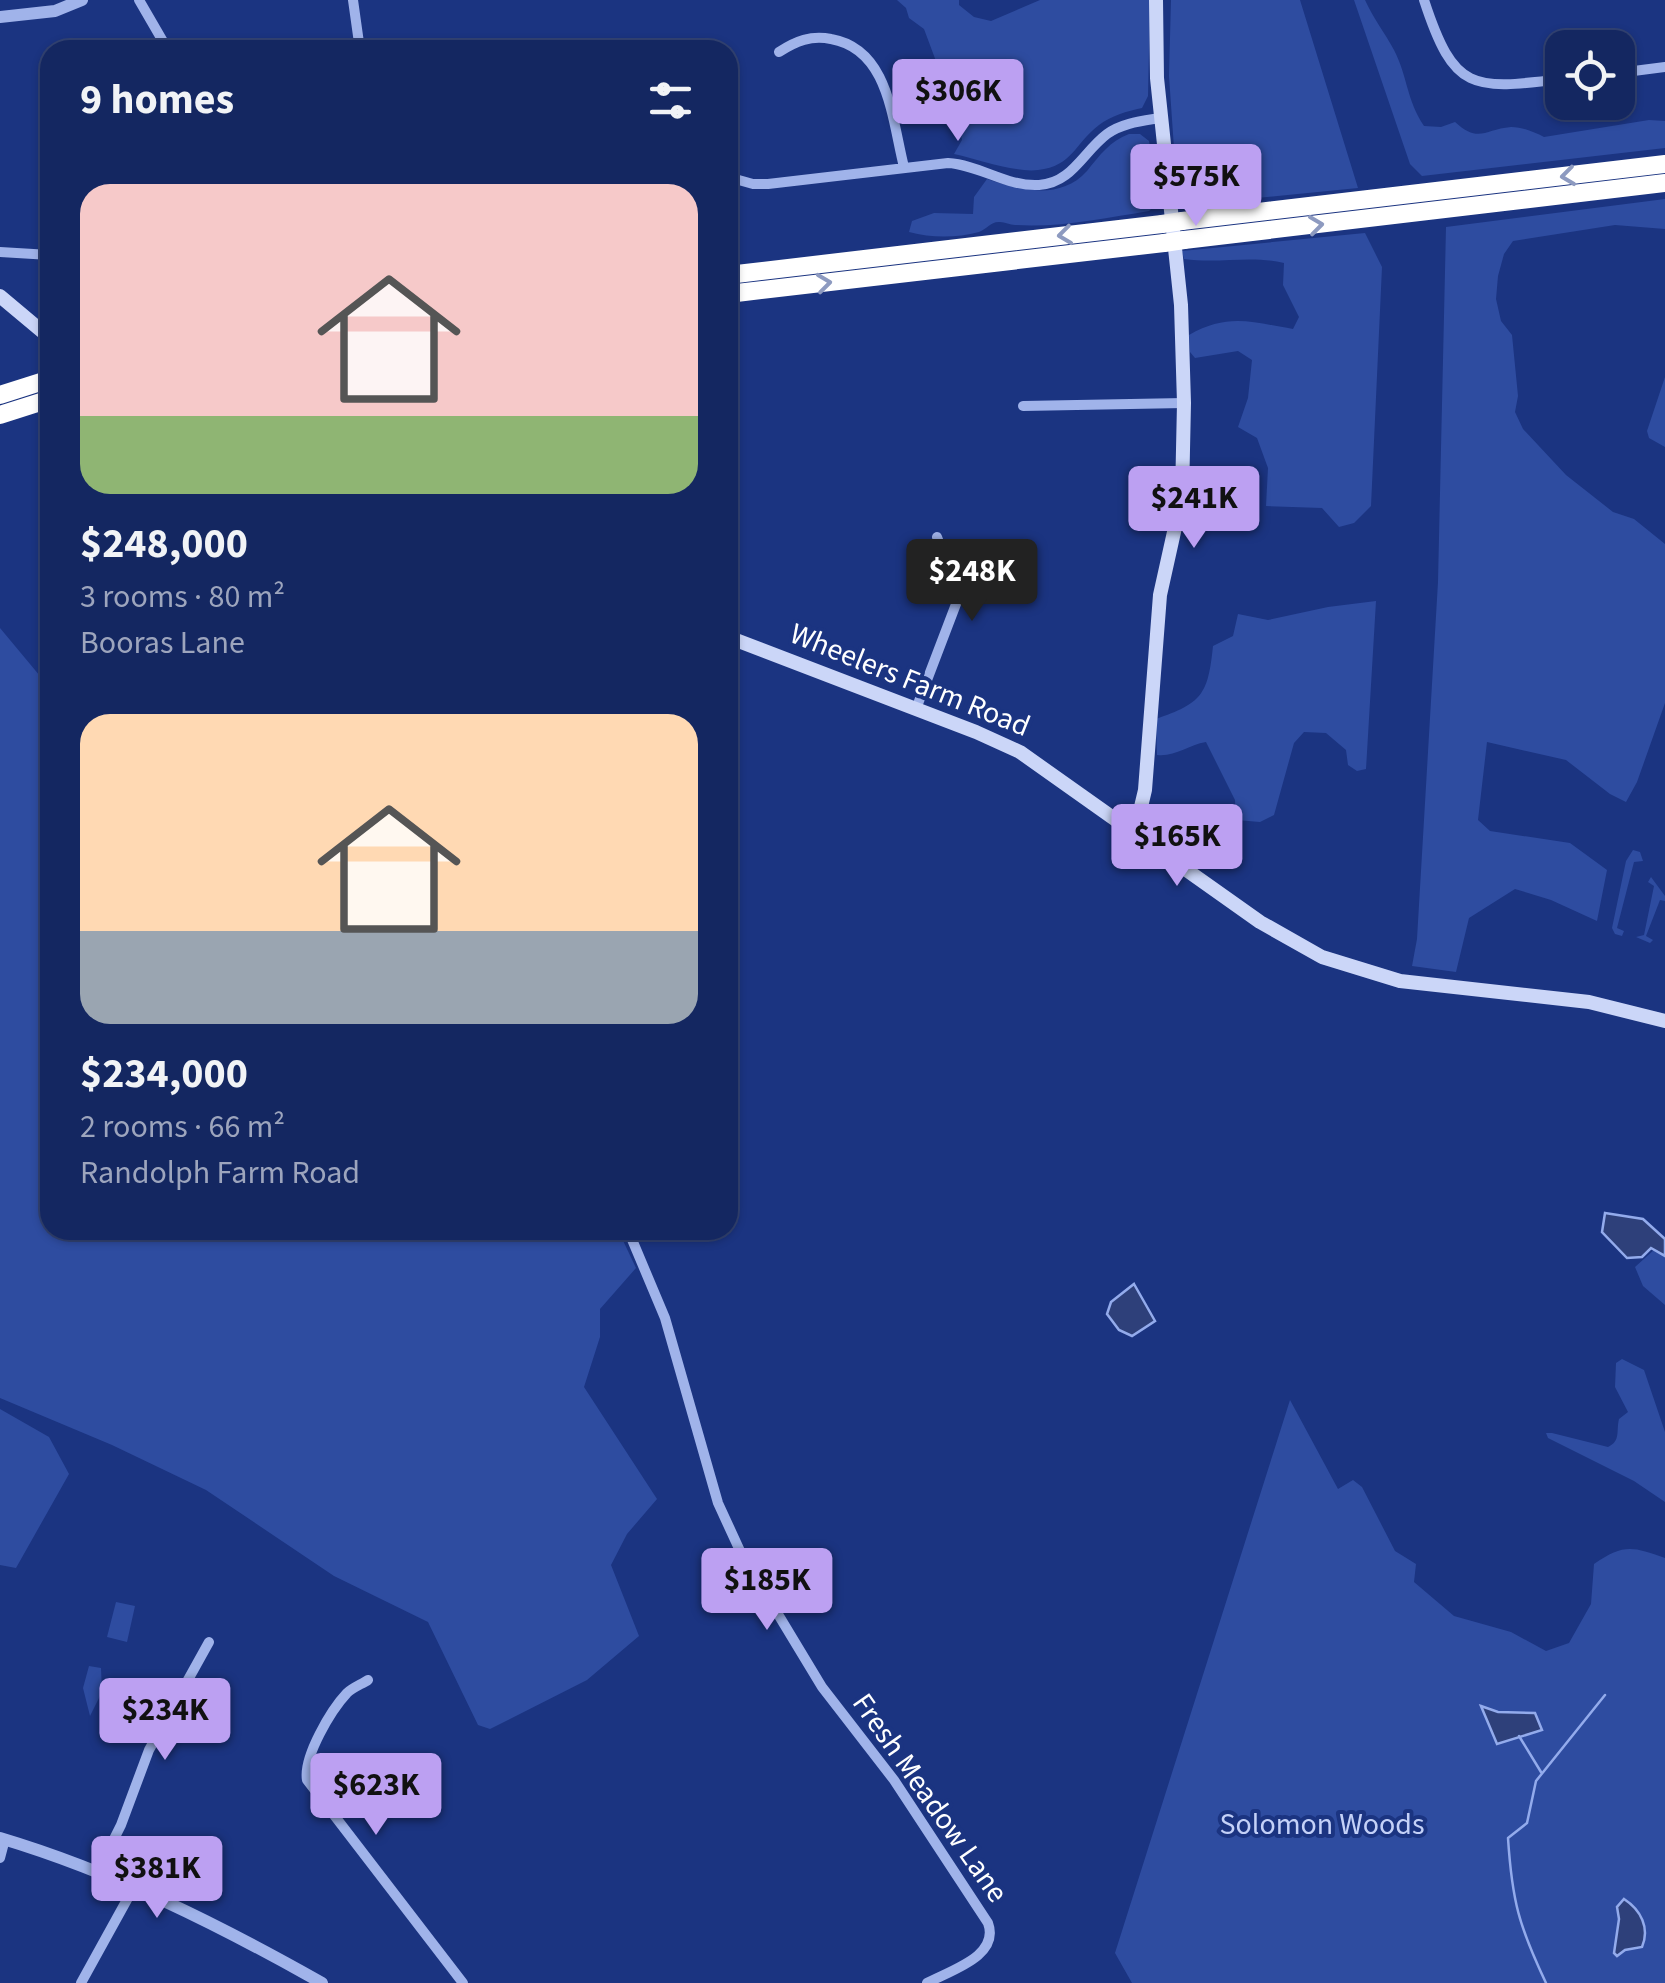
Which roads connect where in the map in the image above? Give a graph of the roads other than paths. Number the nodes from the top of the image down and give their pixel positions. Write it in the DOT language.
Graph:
graph roads {
  1 [pos="82,0"];
  2 [pos="139,0"];
  3 [pos="353,0"];
  4 [pos="1156,0"];
  5 [pos="1424,0"];
  6 [pos="0,17"];
  7 [pos="162,40"];
  8 [pos="359,40"];
  9 [pos="780,52"];
  10 [pos="1665,67"];
  11 [pos="1635,70"];
  12 [pos="1545,81"];
  13 [pos="1160,118"];
  14 [pos="1665,164"];
  15 [pos="904,167"];
  16 [pos="738,180"];
  17 [pos="1665,183"];
  18 [pos="1183,231"];
  19 [pos="1162,233"];
  20 [pos="0,252"];
  21 [pos="40,254"];
  22 [pos="738,274"];
  23 [pos="738,293"];
  24 [pos="0,296"];
  25 [pos="40,330"];
  26 [pos="40,382"];
  27 [pos="0,395"];
  28 [pos="40,402"];
  29 [pos="1184,403"];
  30 [pos="1023,406"];
  31 [pos="5,414"];
  32 [pos="937,537"];
  33 [pos="738,641"];
  34 [pos="916,709"];
  35 [pos="1130,828"];
  36 [pos="1665,1022"];
  37 [pos="632,1240"];
  38 [pos="209,1642"];
  39 [pos="368,1680"];
  40 [pos="3,1839"];
  41 [pos="0,1858"];
  42 [pos="98,1871"];
  43 [pos="134,1887"];
  44 [pos="81,1983"];
  45 [pos="322,1983"];
  46 [pos="462,1983"];
  47 [pos="926,1983"];
  1 -- 6 [label="street"];
  2 -- 7 [label="street"];
  3 -- 8 [label="street"];
  4 -- 13 [label="main road"];
  5 -- 12 [label="street"];
  9 -- 15 [label="street"];
  10 -- 11 [label="street"];
  13 -- 15 [label="street"];
  13 -- 29 [label="main road"];
  14 -- 18 [label="highway, one-way"];
  15 -- 16 [label="street"];
  18 -- 17 [label="highway, one-way"];
  18 -- 19 [label="highway, bridge"];
  19 -- 22 [label="highway, one-way"];
  23 -- 19 [label="highway, one-way"];
  20 -- 21 [label="street"];
  24 -- 25 [label="main road"];
  26 -- 27 [label="highway"];
  28 -- 31 [label="highway"];
  29 -- 30 [label="street"];
  29 -- 35 [label="main road"];
  32 -- 34 [label="street"];
  33 -- 34 [label="main road, Wheelers Farm Road"];
  34 -- 35 [label="main road, Wheelers Farm Road"];
  35 -- 36 [label="main road, Wheelers Farm Road"];
  37 -- 47 [label="street, Fresh Meadow Lane"];
  38 -- 42 [label="street"];
  39 -- 46 [label="street"];
  40 -- 41 [label="street"];
  40 -- 42 [label="street"];
  42 -- 43 [label="street"];
  43 -- 44 [label="street"];
  43 -- 45 [label="street"];
}
